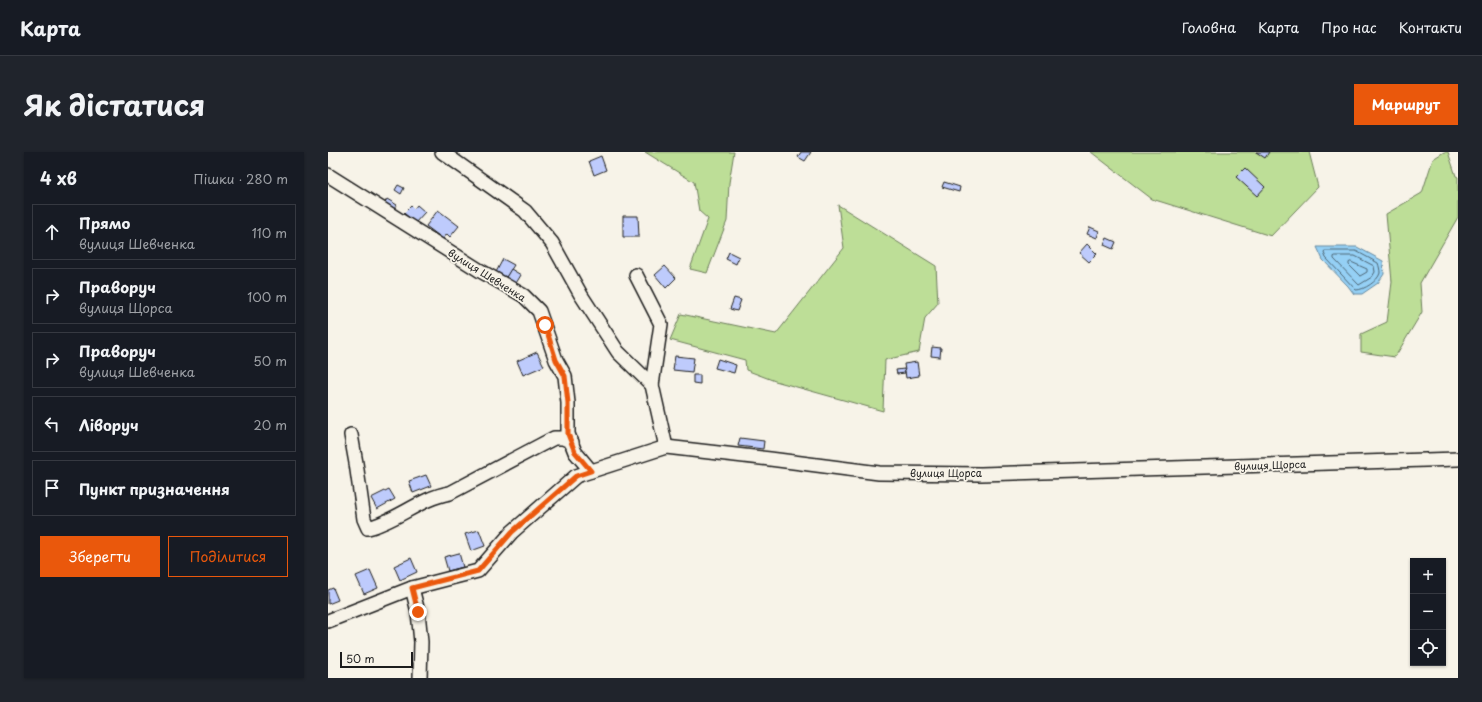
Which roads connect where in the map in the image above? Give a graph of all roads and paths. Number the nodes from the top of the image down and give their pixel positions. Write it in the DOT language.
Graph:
graph roads {
  1 [pos="442,152"];
  2 [pos="328,175"];
  3 [pos="636,275"];
  4 [pos="652,385"];
  5 [pos="350,435"];
  6 [pos="572,442"];
  7 [pos="666,447"];
  8 [pos="1458,459"];
  9 [pos="591,471"];
  10 [pos="412,588"];
  11 [pos="328,622"];
  12 [pos="420,678"];
  1 -- 4 [label="street"];
  2 -- 6 [label="street, вулиця Шевченка"];
  3 -- 4 [label="street"];
  4 -- 7 [label="street"];
  5 -- 6 [label="street"];
  6 -- 9 [label="street, вулиця Шевченка"];
  7 -- 8 [label="street, вулиця Щорса"];
  7 -- 9 [label="street, вулиця Щорса"];
  9 -- 10 [label="street, вулиця Щорса"];
  10 -- 11 [label="street"];
  10 -- 12 [label="street"];
}
